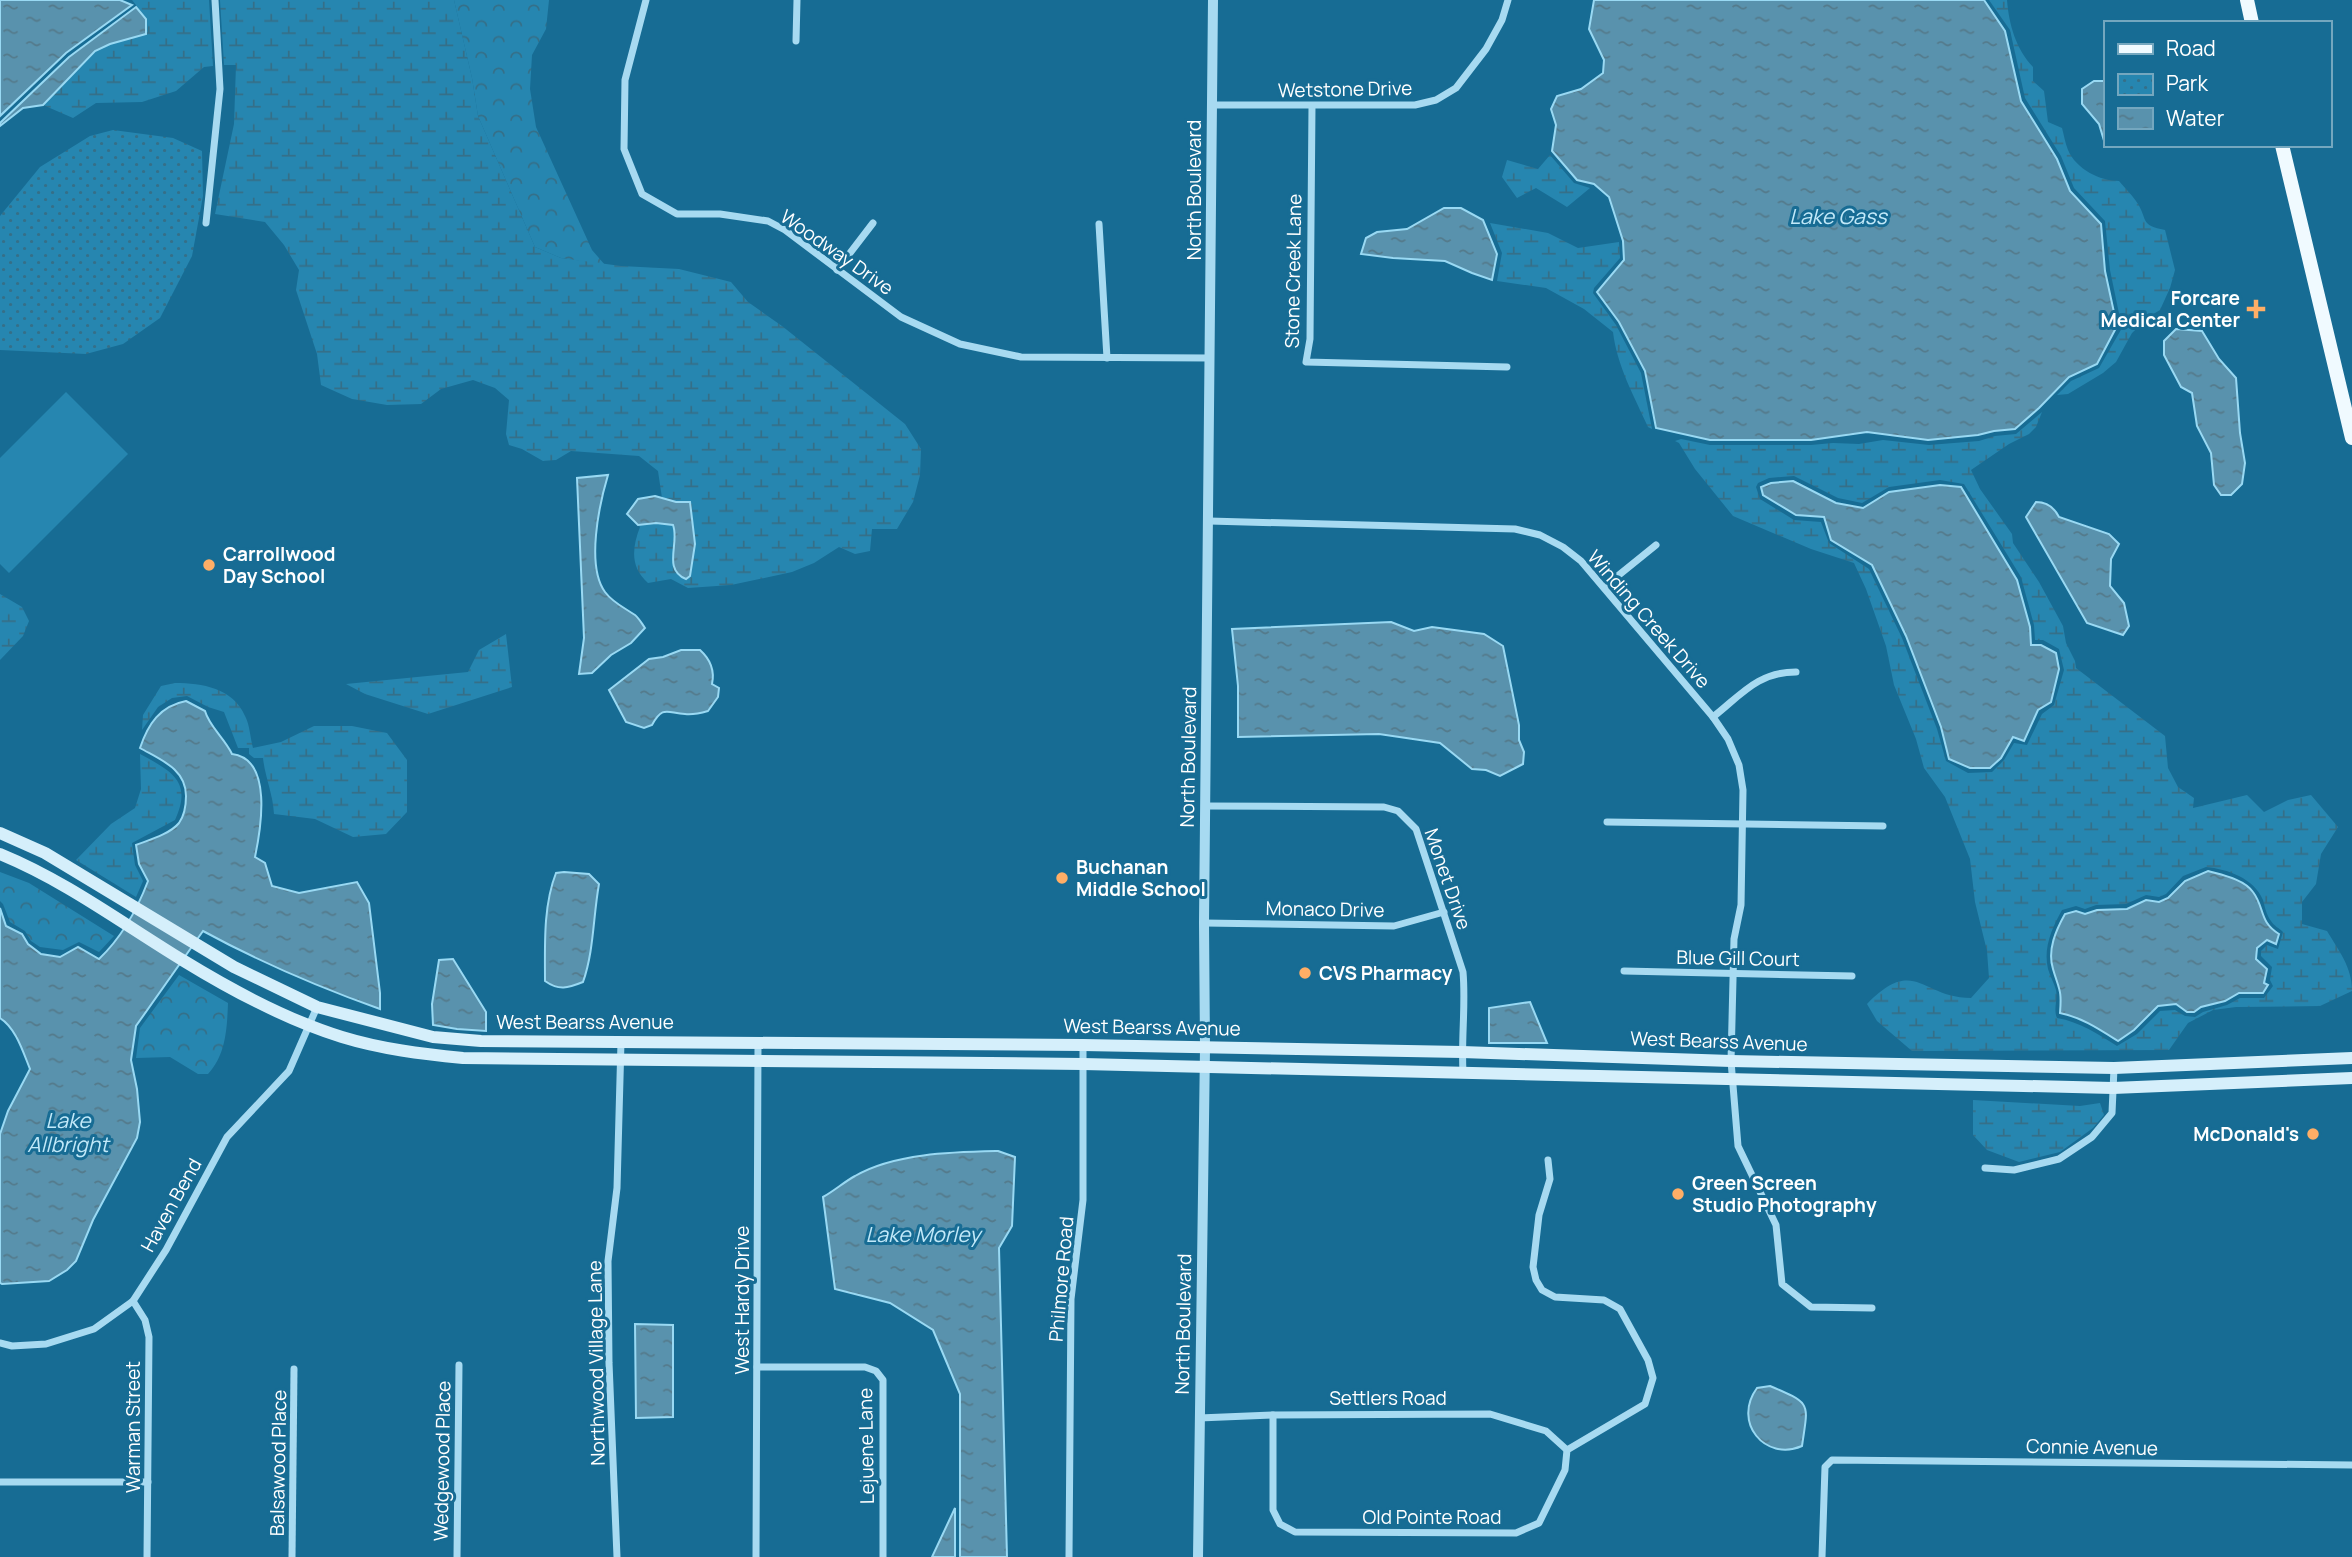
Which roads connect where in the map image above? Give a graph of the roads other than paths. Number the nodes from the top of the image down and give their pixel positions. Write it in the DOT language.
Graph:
graph roads {
  1 [pos="215,0"];
  2 [pos="646,0"];
  3 [pos="797,0"];
  4 [pos="1213,0"];
  5 [pos="1508,0"];
  6 [pos="2247,0"];
  7 [pos="2252,21"];
  8 [pos="796,41"];
  9 [pos="1212,105"];
  10 [pos="1312,106"];
  11 [pos="2282,147"];
  12 [pos="206,223"];
  13 [pos="873,223"];
  14 [pos="1099,225"];
  15 [pos="837,270"];
  16 [pos="1107,358"];
  17 [pos="1210,358"];
  18 [pos="1507,367"];
  19 [pos="2352,438"];
  20 [pos="1209,521"];
  21 [pos="1656,545"];
  22 [pos="1604,587"];
  23 [pos="1797,672"];
  24 [pos="1713,717"];
  25 [pos="1205,806"];
  26 [pos="1607,822"];
  27 [pos="1742,825"];
  28 [pos="1883,826"];
  29 [pos="0,833"];
  30 [pos="19,840"];
  31 [pos="5,856"];
  32 [pos="1444,912"];
  33 [pos="1204,923"];
  34 [pos="1624,971"];
  35 [pos="1733,975"];
  36 [pos="1852,976"];
  37 [pos="317,1007"];
  38 [pos="309,1025"];
  39 [pos="513,1041"];
  40 [pos="621,1042"];
  41 [pos="758,1043"];
  42 [pos="903,1044"];
  43 [pos="1083,1045"];
  44 [pos="1205,1048"];
  45 [pos="1462,1052"];
  46 [pos="2352,1058"];
  47 [pos="513,1060"];
  48 [pos="621,1060"];
  49 [pos="1731,1061"];
  50 [pos="760,1062"];
  51 [pos="903,1063"];
  52 [pos="1083,1064"];
  53 [pos="1205,1067"];
  54 [pos="2114,1068"];
  55 [pos="1463,1072"];
  56 [pos="2352,1078"];
  57 [pos="1733,1081"];
  58 [pos="2113,1088"];
  59 [pos="1548,1160"];
  60 [pos="1985,1168"];
  61 [pos="132,1301"];
  62 [pos="1872,1308"];
  63 [pos="0,1343"];
  64 [pos="459,1365"];
  65 [pos="757,1367"];
  66 [pos="294,1368"];
  67 [pos="1273,1415"];
  68 [pos="1199,1418"];
  69 [pos="1567,1450"];
  70 [pos="2352,1465"];
  71 [pos="0,1482"];
  72 [pos="148,1482"];
  73 [pos="147,1557"];
  74 [pos="292,1557"];
  75 [pos="457,1557"];
  76 [pos="617,1557"];
  77 [pos="756,1557"];
  78 [pos="883,1557"];
  79 [pos="1069,1557"];
  80 [pos="1198,1557"];
  81 [pos="1822,1557"];
  1 -- 12 [label="street"];
  2 -- 15 [label="street, Woodway Drive"];
  3 -- 8 [label="street"];
  4 -- 9 [label="street, North Boulevard"];
  5 -- 10 [label="street, Wetstone Drive"];
  6 -- 7 [label="main road"];
  9 -- 10 [label="street, Wetstone Drive"];
  9 -- 17 [label="street, North Boulevard"];
  10 -- 18 [label="street, Stone Creek Lane"];
  11 -- 19 [label="main road"];
  13 -- 15 [label="street"];
  14 -- 16 [label="street"];
  15 -- 16 [label="street, Woodway Drive"];
  16 -- 17 [label="street, Woodway Drive"];
  17 -- 20 [label="street, North Boulevard"];
  20 -- 22 [label="street, Winding Creek Drive"];
  20 -- 25 [label="street, North Boulevard"];
  21 -- 22 [label="street"];
  22 -- 24 [label="street, Winding Creek Drive"];
  23 -- 24 [label="street"];
  24 -- 27 [label="street, Winding Creek Drive"];
  25 -- 32 [label="street, Monet Drive"];
  25 -- 33 [label="street, North Boulevard"];
  26 -- 27 [label="street"];
  27 -- 28 [label="street"];
  27 -- 35 [label="street, Winding Creek Drive"];
  29 -- 30 [label="main road, West Bearss Avenue"];
  30 -- 31 [label="street"];
  30 -- 37 [label="main road, West Bearss Avenue"];
  31 -- 38 [label="main road, West Bearss Avenue"];
  32 -- 33 [label="street, Monaco Drive"];
  32 -- 45 [label="street, Monet Drive"];
  33 -- 44 [label="street, North Boulevard"];
  34 -- 35 [label="street, Blue Gill Court"];
  35 -- 36 [label="street, Blue Gill Court"];
  35 -- 49 [label="street, Winding Creek Drive"];
  37 -- 38 [label="street, Haven Bend"];
  37 -- 39 [label="main road, West Bearss Avenue"];
  38 -- 47 [label="main road, West Bearss Avenue"];
  38 -- 61 [label="street, Haven Bend"];
  39 -- 40 [label="main road, West Bearss Avenue"];
  39 -- 47 [label="street"];
  40 -- 41 [label="main road, West Bearss Avenue"];
  40 -- 48 [label="street, Northwood Village Lane"];
  41 -- 42 [label="main road, West Bearss Avenue"];
  41 -- 50 [label="street, West Hardy Drive"];
  42 -- 43 [label="main road, West Bearss Avenue"];
  42 -- 51 [label="street"];
  43 -- 44 [label="main road, West Bearss Avenue"];
  43 -- 52 [label="street, Philmore Road"];
  44 -- 45 [label="main road, West Bearss Avenue"];
  44 -- 53 [label="street, North Boulevard"];
  45 -- 49 [label="main road, West Bearss Avenue"];
  45 -- 55 [label="street, Monet Drive"];
  46 -- 54 [label="main road, West Bearss Avenue"];
  47 -- 48 [label="main road, West Bearss Avenue"];
  48 -- 50 [label="main road, West Bearss Avenue"];
  48 -- 76 [label="street, Northwood Village Lane"];
  49 -- 54 [label="main road, West Bearss Avenue"];
  49 -- 57 [label="street, Winding Creek Drive"];
  50 -- 51 [label="main road, West Bearss Avenue"];
  50 -- 65 [label="street, West Hardy Drive"];
  51 -- 52 [label="main road, West Bearss Avenue"];
  52 -- 53 [label="main road, West Bearss Avenue"];
  52 -- 79 [label="street, Philmore Road"];
  53 -- 55 [label="main road, West Bearss Avenue"];
  53 -- 68 [label="street, North Boulevard"];
  54 -- 58 [label="street"];
  55 -- 57 [label="main road, West Bearss Avenue"];
  56 -- 58 [label="main road, West Bearss Avenue"];
  57 -- 58 [label="main road, West Bearss Avenue"];
  57 -- 62 [label="street, Winding Creek Drive"];
  58 -- 60 [label="street"];
  59 -- 69 [label="street"];
  61 -- 63 [label="street, Haven Bend"];
  61 -- 72 [label="street, Warman Street"];
  64 -- 75 [label="street, Wedgewood Place"];
  65 -- 77 [label="street, West Hardy Drive"];
  65 -- 78 [label="street, Lejuene Lane"];
  66 -- 74 [label="street, Balsawood Place"];
  67 -- 68 [label="street, Settlers Road"];
  67 -- 69 [label="street, Settlers Road"];
  67 -- 69 [label="street, Old Pointe Road"];
  68 -- 80 [label="street, North Boulevard"];
  70 -- 81 [label="street, Connie Avenue"];
  71 -- 72 [label="street"];
  72 -- 73 [label="street, Warman Street"];
}
